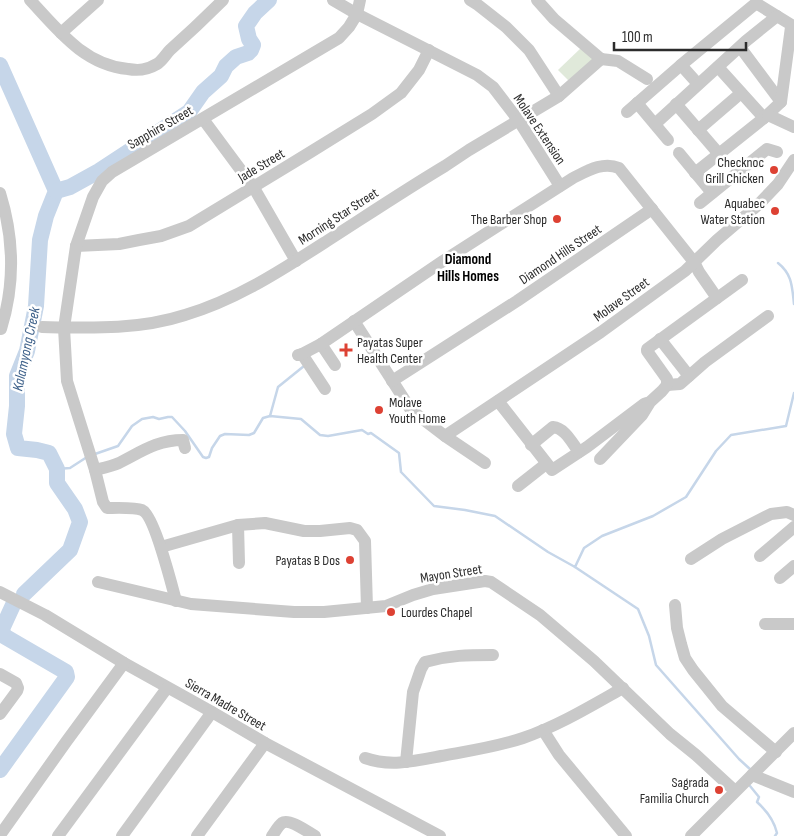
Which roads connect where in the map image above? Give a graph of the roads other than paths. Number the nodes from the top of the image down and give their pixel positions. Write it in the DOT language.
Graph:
graph roads {
  1 [pos="30,0"];
  2 [pos="98,0"];
  3 [pos="223,0"];
  4 [pos="333,0"];
  5 [pos="360,0"];
  6 [pos="470,0"];
  7 [pos="537,0"];
  8 [pos="357,14"];
  9 [pos="777,16"];
  10 [pos="731,24"];
  11 [pos="61,33"];
  12 [pos="743,44"];
  13 [pos="429,50"];
  14 [pos="601,59"];
  15 [pos="681,65"];
  16 [pos="718,67"];
  17 [pos="647,79"];
  18 [pos="698,84"];
  19 [pos="742,93"];
  20 [pos="559,96"];
  21 [pos="781,102"];
  22 [pos="637,103"];
  23 [pos="676,104"];
  24 [pos="627,112"];
  25 [pos="766,117"];
  26 [pos="204,118"];
  27 [pos="519,121"];
  28 [pos="655,124"];
  29 [pos="794,127"];
  30 [pos="698,130"];
  31 [pos="668,140"];
  32 [pos="777,152"];
  33 [pos="679,153"];
  34 [pos="719,154"];
  35 [pos="794,160"];
  36 [pos="695,173"];
  37 [pos="560,186"];
  38 [pos="254,188"];
  39 [pos="0,193"];
  40 [pos="712,193"];
  41 [pos="700,203"];
  42 [pos="652,209"];
  43 [pos="76,246"];
  44 [pos="296,261"];
  45 [pos="694,262"];
  46 [pos="742,280"];
  47 [pos="717,298"];
  48 [pos="768,316"];
  49 [pos="354,321"];
  50 [pos="42,327"];
  51 [pos="64,328"];
  52 [pos="4,329"];
  53 [pos="660,339"];
  54 [pos="321,344"];
  55 [pos="335,365"];
  56 [pos="689,376"];
  57 [pos="392,381"];
  58 [pos="667,382"];
  59 [pos="325,389"];
  60 [pos="498,401"];
  61 [pos="650,402"];
  62 [pos="445,436"];
  63 [pos="532,445"];
  64 [pos="186,448"];
  65 [pos="579,452"];
  66 [pos="600,458"];
  67 [pos="93,461"];
  68 [pos="485,463"];
  69 [pos="546,464"];
  70 [pos="518,486"];
  71 [pos="794,515"];
  72 [pos="238,525"];
  73 [pos="794,527"];
  74 [pos="162,547"];
  75 [pos="760,556"];
  76 [pos="691,558"];
  77 [pos="239,563"];
  78 [pos="794,566"];
  79 [pos="780,578"];
  80 [pos="98,582"];
  81 [pos="0,592"];
  82 [pos="176,601"];
  83 [pos="676,605"];
  84 [pos="367,608"];
  85 [pos="765,624"];
  86 [pos="794,624"];
  87 [pos="493,654"];
  88 [pos="124,663"];
  89 [pos="0,674"];
  90 [pos="167,688"];
  91 [pos="623,688"];
  92 [pos="212,712"];
  93 [pos="0,714"];
  94 [pos="543,730"];
  95 [pos="794,733"];
  96 [pos="265,743"];
  97 [pos="776,752"];
  98 [pos="365,758"];
  99 [pos="406,762"];
  100 [pos="752,775"];
  101 [pos="735,791"];
  102 [pos="794,792"];
  103 [pos="0,836"];
  104 [pos="58,836"];
  105 [pos="122,836"];
  106 [pos="197,836"];
  107 [pos="272,836"];
  108 [pos="315,836"];
  109 [pos="440,836"];
  110 [pos="626,836"];
  111 [pos="691,836"];
  1 -- 11 [label="street"];
  2 -- 11 [label="street"];
  3 -- 11 [label="street"];
  4 -- 8 [label="street, Molave Extension"];
  5 -- 8 [label="street"];
  6 -- 20 [label="street"];
  7 -- 14 [label="street"];
  8 -- 13 [label="street, Molave Extension"];
  8 -- 26 [label="street, Sapphire Street"];
  9 -- 10 [label="street"];
  9 -- 12 [label="street"];
  9 -- 21 [label="street"];
  10 -- 12 [label="street"];
  10 -- 15 [label="street"];
  12 -- 16 [label="street"];
  12 -- 21 [label="street"];
  13 -- 27 [label="street, Molave Extension"];
  13 -- 38 [label="street, Jade Street"];
  14 -- 17 [label="street"];
  14 -- 20 [label="street, Morning Star Street"];
  15 -- 18 [label="street"];
  15 -- 22 [label="street"];
  16 -- 18 [label="street"];
  16 -- 19 [label="street"];
  18 -- 23 [label="street"];
  19 -- 25 [label="street"];
  19 -- 30 [label="street"];
  20 -- 27 [label="street, Morning Star Street"];
  21 -- 25 [label="street"];
  22 -- 24 [label="street"];
  22 -- 28 [label="street"];
  23 -- 28 [label="street"];
  23 -- 30 [label="street"];
  25 -- 29 [label="street"];
  25 -- 34 [label="street"];
  26 -- 38 [label="street"];
  26 -- 43 [label="street, Sapphire Street"];
  27 -- 37 [label="street, Molave Extension"];
  27 -- 44 [label="street, Morning Star Street"];
  28 -- 31 [label="street"];
  30 -- 34 [label="street"];
  32 -- 40 [label="street"];
  33 -- 36 [label="street"];
  34 -- 36 [label="street"];
  35 -- 45 [label="street, Molave Street"];
  36 -- 40 [label="street"];
  37 -- 42 [label="street, Molave Extension"];
  37 -- 49 [label="street"];
  38 -- 43 [label="street, Jade Street"];
  38 -- 44 [label="street"];
  39 -- 52 [label="street"];
  40 -- 41 [label="street"];
  42 -- 45 [label="street, Molave Extension"];
  42 -- 57 [label="street, Diamond Hills Street"];
  43 -- 51 [label="street, Sapphire Street"];
  44 -- 51 [label="street, Morning Star Street"];
  45 -- 47 [label="street, Molave Extension"];
  45 -- 60 [label="street, Molave Street"];
  46 -- 47 [label="street"];
  47 -- 53 [label="street"];
  48 -- 56 [label="street"];
  49 -- 54 [label="street"];
  49 -- 57 [label="street"];
  50 -- 51 [label="street, Morning Star Street"];
  51 -- 67 [label="street, Sapphire Street"];
  53 -- 56 [label="street"];
  53 -- 58 [label="street"];
  54 -- 55 [label="street"];
  54 -- 59 [label="street"];
  56 -- 58 [label="street"];
  57 -- 62 [label="street"];
  58 -- 61 [label="street"];
  60 -- 62 [label="street, Molave Street"];
  60 -- 63 [label="street"];
  61 -- 65 [label="street"];
  61 -- 66 [label="street"];
  62 -- 68 [label="street"];
  63 -- 65 [label="street"];
  63 -- 69 [label="street"];
  64 -- 67 [label="street"];
  65 -- 69 [label="street"];
  67 -- 74 [label="street, Sapphire Street"];
  69 -- 70 [label="street"];
  71 -- 76 [label="street"];
  72 -- 74 [label="street"];
  72 -- 77 [label="street"];
  72 -- 84 [label="street"];
  73 -- 75 [label="street"];
  74 -- 82 [label="street"];
  78 -- 79 [label="street"];
  80 -- 82 [label="street, Mayon Street"];
  81 -- 88 [label="street, Sierra Madre Street"];
  82 -- 84 [label="street, Mayon Street"];
  83 -- 97 [label="street"];
  84 -- 91 [label="street, Mayon Street"];
  85 -- 86 [label="street"];
  87 -- 99 [label="street"];
  88 -- 90 [label="street, Sierra Madre Street"];
  88 -- 103 [label="street"];
  89 -- 93 [label="street"];
  90 -- 92 [label="street, Sierra Madre Street"];
  90 -- 104 [label="street"];
  91 -- 94 [label="street"];
  91 -- 101 [label="street, Mayon Street"];
  92 -- 96 [label="street, Sierra Madre Street"];
  92 -- 105 [label="street"];
  94 -- 99 [label="street"];
  94 -- 110 [label="street"];
  95 -- 97 [label="street"];
  96 -- 106 [label="street"];
  96 -- 109 [label="street, Sierra Madre Street"];
  97 -- 100 [label="street"];
  98 -- 99 [label="street"];
  100 -- 101 [label="street"];
  100 -- 102 [label="street"];
  101 -- 111 [label="street"];
  107 -- 108 [label="street"];
}
